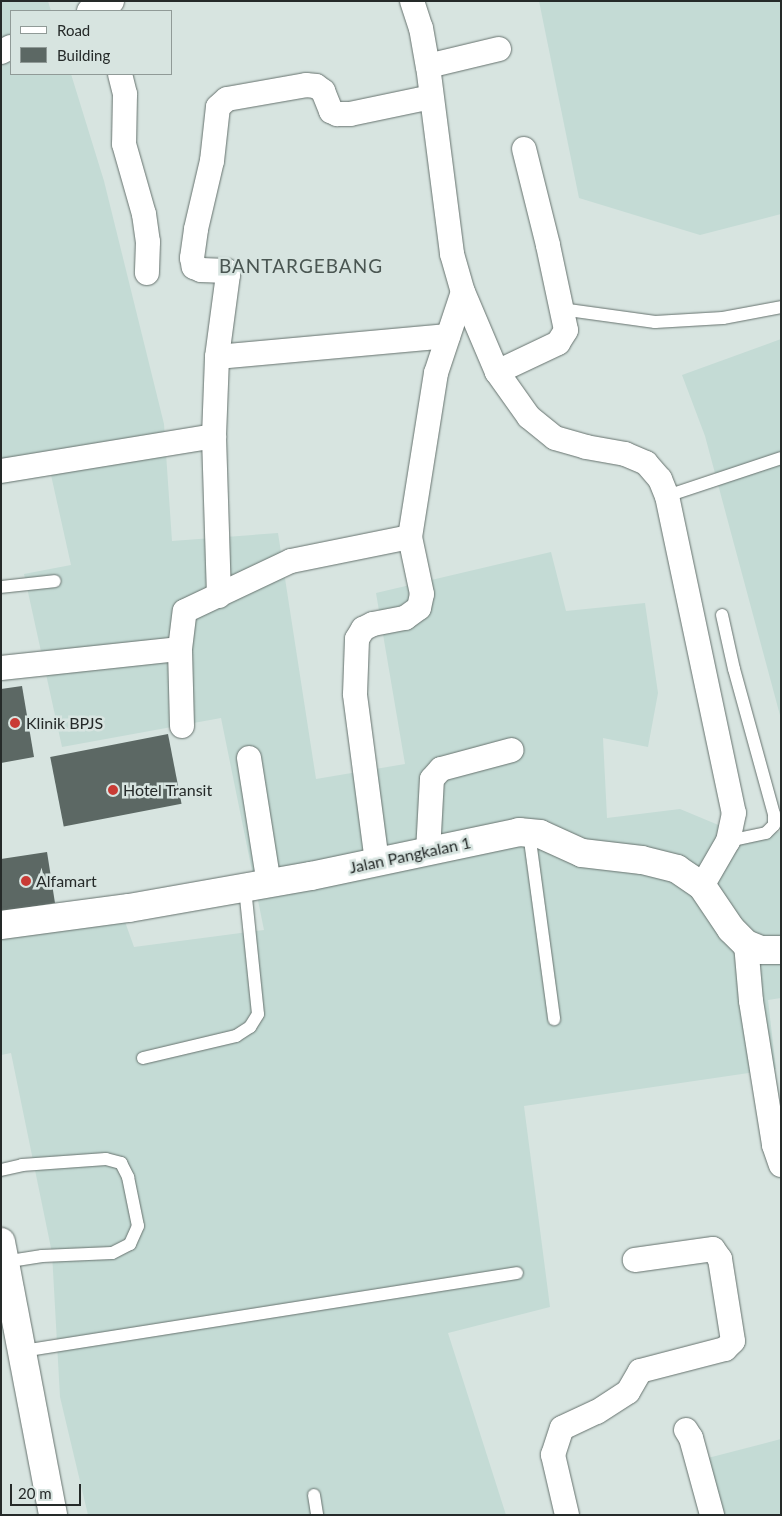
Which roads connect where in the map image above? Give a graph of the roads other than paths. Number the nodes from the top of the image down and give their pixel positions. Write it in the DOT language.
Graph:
graph roads {
  1 [pos="412,1"];
  2 [pos="499,49"];
  3 [pos="428,66"];
  4 [pos="120,75"];
  5 [pos="431,97"];
  6 [pos="524,150"];
  7 [pos="147,273"];
  8 [pos="463,292"];
  9 [pos="781,307"];
  10 [pos="560,309"];
  11 [pos="448,336"];
  12 [pos="217,358"];
  13 [pos="497,372"];
  14 [pos="214,436"];
  15 [pos="781,458"];
  16 [pos="1,471"];
  17 [pos="667,496"];
  18 [pos="410,537"];
  19 [pos="55,581"];
  20 [pos="1,587"];
  21 [pos="219,596"];
  22 [pos="722,615"];
  23 [pos="180,649"];
  24 [pos="1,668"];
  25 [pos="182,726"];
  26 [pos="512,750"];
  27 [pos="249,758"];
  28 [pos="529,833"];
  29 [pos="728,841"];
  30 [pos="428,852"];
  31 [pos="378,862"];
  32 [pos="257,886"];
  33 [pos="702,886"];
  34 [pos="1,925"];
  35 [pos="746,944"];
  36 [pos="781,950"];
  37 [pos="554,1019"];
  38 [pos="143,1058"];
  39 [pos="781,1164"];
  40 [pos="1,1170"];
  41 [pos="3,1252"];
  42 [pos="635,1260"];
  43 [pos="517,1273"];
  44 [pos="23,1351"];
  45 [pos="686,1430"];
  46 [pos="314,1495"];
  47 [pos="53,1515"];
  48 [pos="317,1515"];
  49 [pos="567,1515"];
  50 [pos="712,1515"];
  1 -- 3 [label="street"];
  2 -- 3 [label="street"];
  3 -- 5 [label="street"];
  4 -- 7 [label="street"];
  5 -- 8 [label="street"];
  5 -- 12 [label="street"];
  6 -- 10 [label="street"];
  8 -- 11 [label="street"];
  8 -- 13 [label="street"];
  9 -- 10 [label="lane"];
  10 -- 13 [label="street"];
  11 -- 12 [label="street"];
  11 -- 18 [label="street"];
  12 -- 14 [label="street"];
  13 -- 17 [label="street"];
  14 -- 16 [label="street"];
  14 -- 21 [label="street"];
  15 -- 17 [label="lane"];
  17 -- 29 [label="street"];
  18 -- 21 [label="street"];
  18 -- 31 [label="street"];
  19 -- 20 [label="lane"];
  21 -- 23 [label="street"];
  22 -- 29 [label="lane"];
  23 -- 24 [label="street"];
  23 -- 25 [label="street"];
  26 -- 30 [label="street"];
  27 -- 32 [label="street"];
  28 -- 30 [label="main road, Jalan Pangkalan 1"];
  28 -- 33 [label="main road, Jalan Pangkalan 1"];
  28 -- 37 [label="lane"];
  29 -- 33 [label="street"];
  30 -- 31 [label="main road, Jalan Pangkalan 1"];
  31 -- 32 [label="main road, Jalan Pangkalan 1"];
  32 -- 34 [label="main road, Jalan Pangkalan 1"];
  32 -- 38 [label="lane"];
  33 -- 35 [label="main road, Jalan Pangkalan 1"];
  35 -- 36 [label="main road"];
  35 -- 39 [label="street"];
  40 -- 41 [label="lane"];
  41 -- 44 [label="main road"];
  42 -- 49 [label="street"];
  43 -- 44 [label="lane"];
  44 -- 47 [label="main road"];
  45 -- 50 [label="street"];
  46 -- 48 [label="lane"];
}
